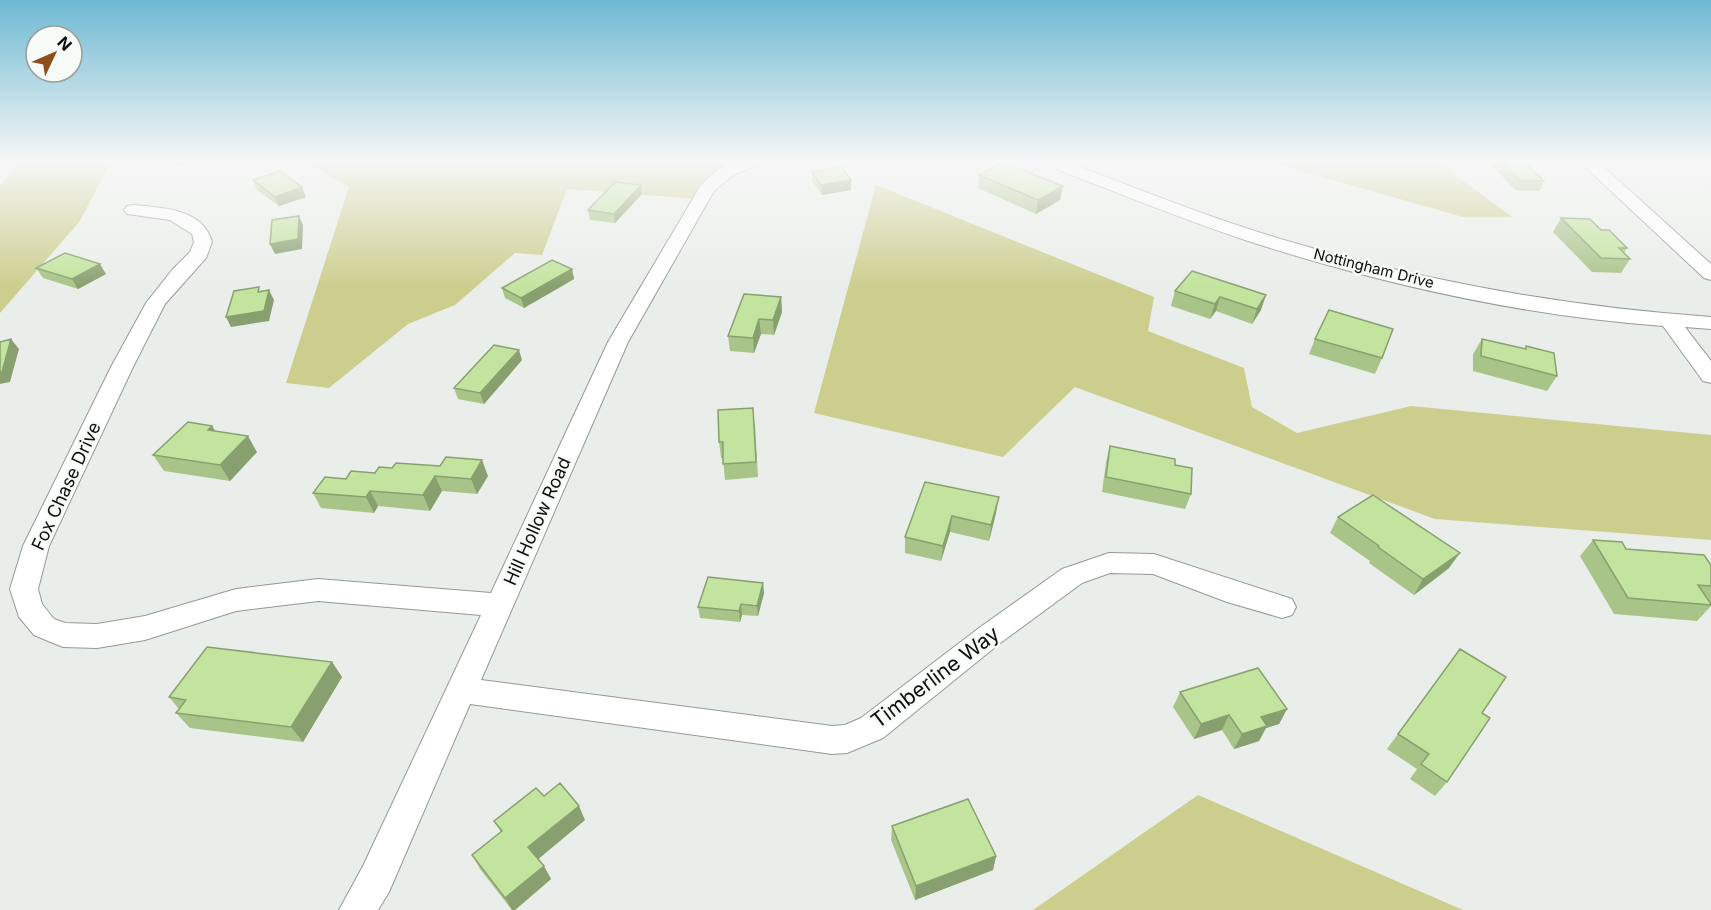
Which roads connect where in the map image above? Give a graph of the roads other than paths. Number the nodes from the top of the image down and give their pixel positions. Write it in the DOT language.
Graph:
graph roads {
  1 [pos="699,203"];
  2 [pos="1165,203"];
  3 [pos="1634,203"];
  4 [pos="133,210"];
  5 [pos="1711,273"];
  6 [pos="1670,321"];
  7 [pos="1711,323"];
  8 [pos="1711,376"];
  9 [pos="499,605"];
  10 [pos="1282,607"];
  11 [pos="461,690"];
  12 [pos="357,910"];
  1 -- 9 [label="street, Hill Hollow Road"];
  2 -- 6 [label="street, Nottingham Drive"];
  3 -- 5 [label="street"];
  4 -- 9 [label="street, Fox Chase Drive"];
  6 -- 7 [label="street, Nottingham Drive"];
  6 -- 8 [label="street"];
  9 -- 11 [label="street, Hill Hollow Road"];
  10 -- 11 [label="street, Timberline Way"];
  11 -- 12 [label="street, Hill Hollow Road"];
}
